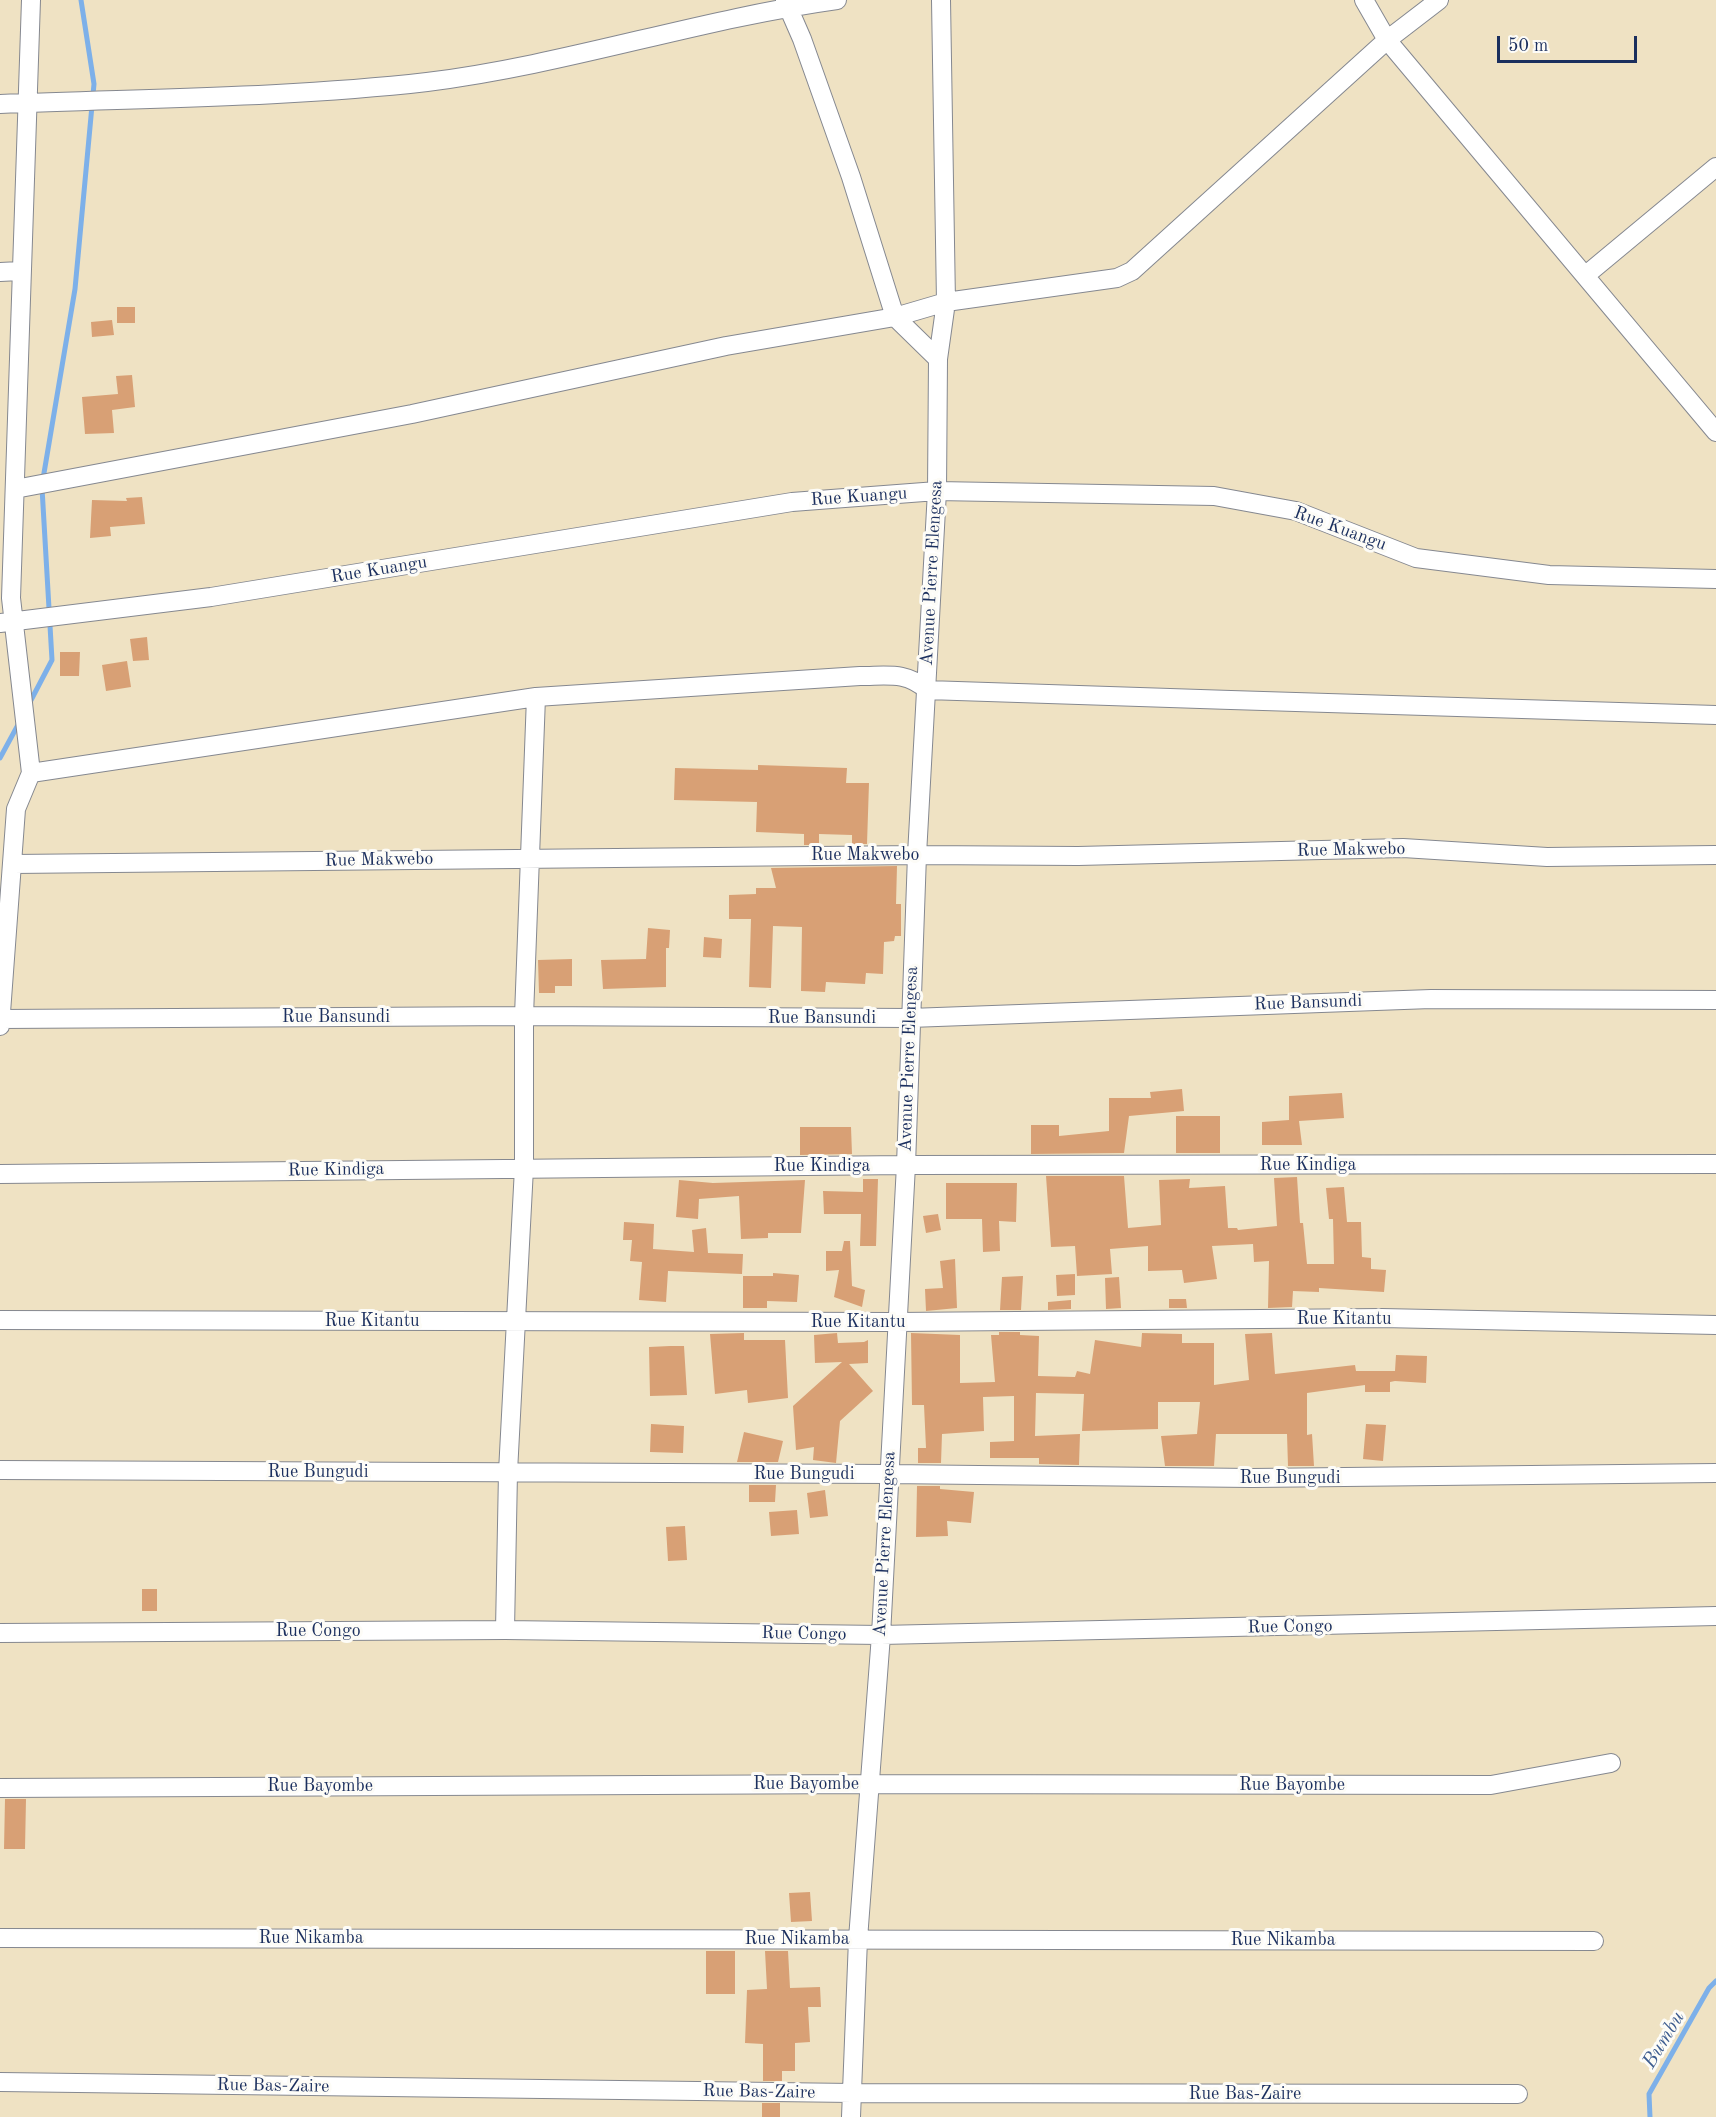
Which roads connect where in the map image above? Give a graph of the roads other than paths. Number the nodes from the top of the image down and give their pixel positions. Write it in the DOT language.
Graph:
graph roads {
  1 [pos="31,0"];
  2 [pos="837,0"];
  3 [pos="941,0"];
  4 [pos="1364,0"];
  5 [pos="1439,0"];
  6 [pos="786,3"];
  7 [pos="1387,40"];
  8 [pos="29,102"];
  9 [pos="0,104"];
  10 [pos="1716,167"];
  11 [pos="20,271"];
  12 [pos="0,272"];
  13 [pos="1586,275"];
  14 [pos="946,302"];
  15 [pos="895,317"];
  16 [pos="938,359"];
  17 [pos="1716,432"];
  18 [pos="15,489"];
  19 [pos="937,491"];
  20 [pos="1716,579"];
  21 [pos="7,622"];
  22 [pos="927,690"];
  23 [pos="536,697"];
  24 [pos="1716,715"];
  25 [pos="31,773"];
  26 [pos="917,855"];
  27 [pos="1716,855"];
  28 [pos="531,858"];
  29 [pos="14,864"];
  30 [pos="3,917"];
  31 [pos="1716,1000"];
  32 [pos="524,1016"];
  33 [pos="910,1018"];
  34 [pos="0,1019"];
  35 [pos="0,1026"];
  36 [pos="1716,1164"];
  37 [pos="906,1165"];
  38 [pos="524,1168"];
  39 [pos="0,1174"];
  40 [pos="0,1320"];
  41 [pos="517,1322"];
  42 [pos="896,1322"];
  43 [pos="1716,1325"];
  44 [pos="0,1470"];
  45 [pos="508,1472"];
  46 [pos="1716,1473"];
  47 [pos="888,1474"];
  48 [pos="1716,1616"];
  49 [pos="506,1629"];
  50 [pos="0,1634"];
  51 [pos="881,1635"];
  52 [pos="1611,1763"];
  53 [pos="868,1784"];
  54 [pos="0,1788"];
  55 [pos="0,1938"];
  56 [pos="858,1939"];
  57 [pos="1594,1941"];
  58 [pos="0,2082"];
  59 [pos="852,2093"];
  60 [pos="1518,2094"];
  61 [pos="851,2117"];
  1 -- 8 [label="street"];
  2 -- 6 [label="street"];
  3 -- 14 [label="street, Avenue Pierre Elengesa"];
  4 -- 7 [label="street"];
  5 -- 7 [label="street"];
  6 -- 8 [label="street"];
  6 -- 15 [label="street"];
  7 -- 13 [label="street"];
  7 -- 14 [label="street"];
  8 -- 9 [label="street"];
  8 -- 11 [label="street"];
  10 -- 13 [label="street"];
  11 -- 12 [label="street"];
  11 -- 18 [label="street"];
  13 -- 17 [label="street"];
  14 -- 15 [label="street"];
  14 -- 16 [label="street, Avenue Pierre Elengesa"];
  15 -- 16 [label="street"];
  15 -- 18 [label="street"];
  16 -- 19 [label="street, Avenue Pierre Elengesa"];
  18 -- 21 [label="street"];
  19 -- 20 [label="street, Rue Kuangu"];
  19 -- 21 [label="street, Rue Kuangu"];
  19 -- 22 [label="street, Avenue Pierre Elengesa"];
  21 -- 25 [label="street"];
  22 -- 23 [label="street"];
  22 -- 24 [label="street"];
  22 -- 26 [label="street, Avenue Pierre Elengesa"];
  23 -- 25 [label="street"];
  23 -- 28 [label="street"];
  25 -- 29 [label="street"];
  26 -- 27 [label="street, Rue Makwebo"];
  26 -- 28 [label="street, Rue Makwebo"];
  26 -- 33 [label="street, Avenue Pierre Elengesa"];
  28 -- 29 [label="street, Rue Makwebo"];
  28 -- 32 [label="street"];
  29 -- 30 [label="street"];
  30 -- 34 [label="street"];
  31 -- 33 [label="street, Rue Bansundi"];
  32 -- 33 [label="street, Rue Bansundi"];
  32 -- 34 [label="street, Rue Bansundi"];
  32 -- 38 [label="street"];
  33 -- 37 [label="street, Avenue Pierre Elengesa"];
  34 -- 35 [label="street"];
  36 -- 37 [label="street, Rue Kindiga"];
  37 -- 38 [label="street, Rue Kindiga"];
  37 -- 42 [label="street, Avenue Pierre Elengesa"];
  38 -- 39 [label="street, Rue Kindiga"];
  38 -- 41 [label="street"];
  40 -- 41 [label="street, Rue Kitantu"];
  41 -- 42 [label="street, Rue Kitantu"];
  41 -- 45 [label="street"];
  42 -- 43 [label="street, Rue Kitantu"];
  42 -- 47 [label="street, Avenue Pierre Elengesa"];
  44 -- 45 [label="street, Rue Bungudi"];
  45 -- 47 [label="street, Rue Bungudi"];
  45 -- 49 [label="street"];
  46 -- 47 [label="street, Rue Bungudi"];
  47 -- 51 [label="street, Avenue Pierre Elengesa"];
  48 -- 51 [label="street, Rue Congo"];
  49 -- 50 [label="street, Rue Congo"];
  49 -- 51 [label="street, Rue Congo"];
  51 -- 53 [label="street, Avenue Pierre Elengesa"];
  52 -- 53 [label="street, Rue Bayombe"];
  53 -- 54 [label="street, Rue Bayombe"];
  53 -- 56 [label="street, Avenue Pierre Elengesa"];
  55 -- 56 [label="street, Rue Nikamba"];
  56 -- 57 [label="street, Rue Nikamba"];
  56 -- 59 [label="street, Avenue Pierre Elengesa"];
  58 -- 59 [label="street, Rue Bas-Zaire"];
  59 -- 60 [label="street, Rue Bas-Zaire"];
  59 -- 61 [label="street, Avenue Pierre Elengesa"];
}
